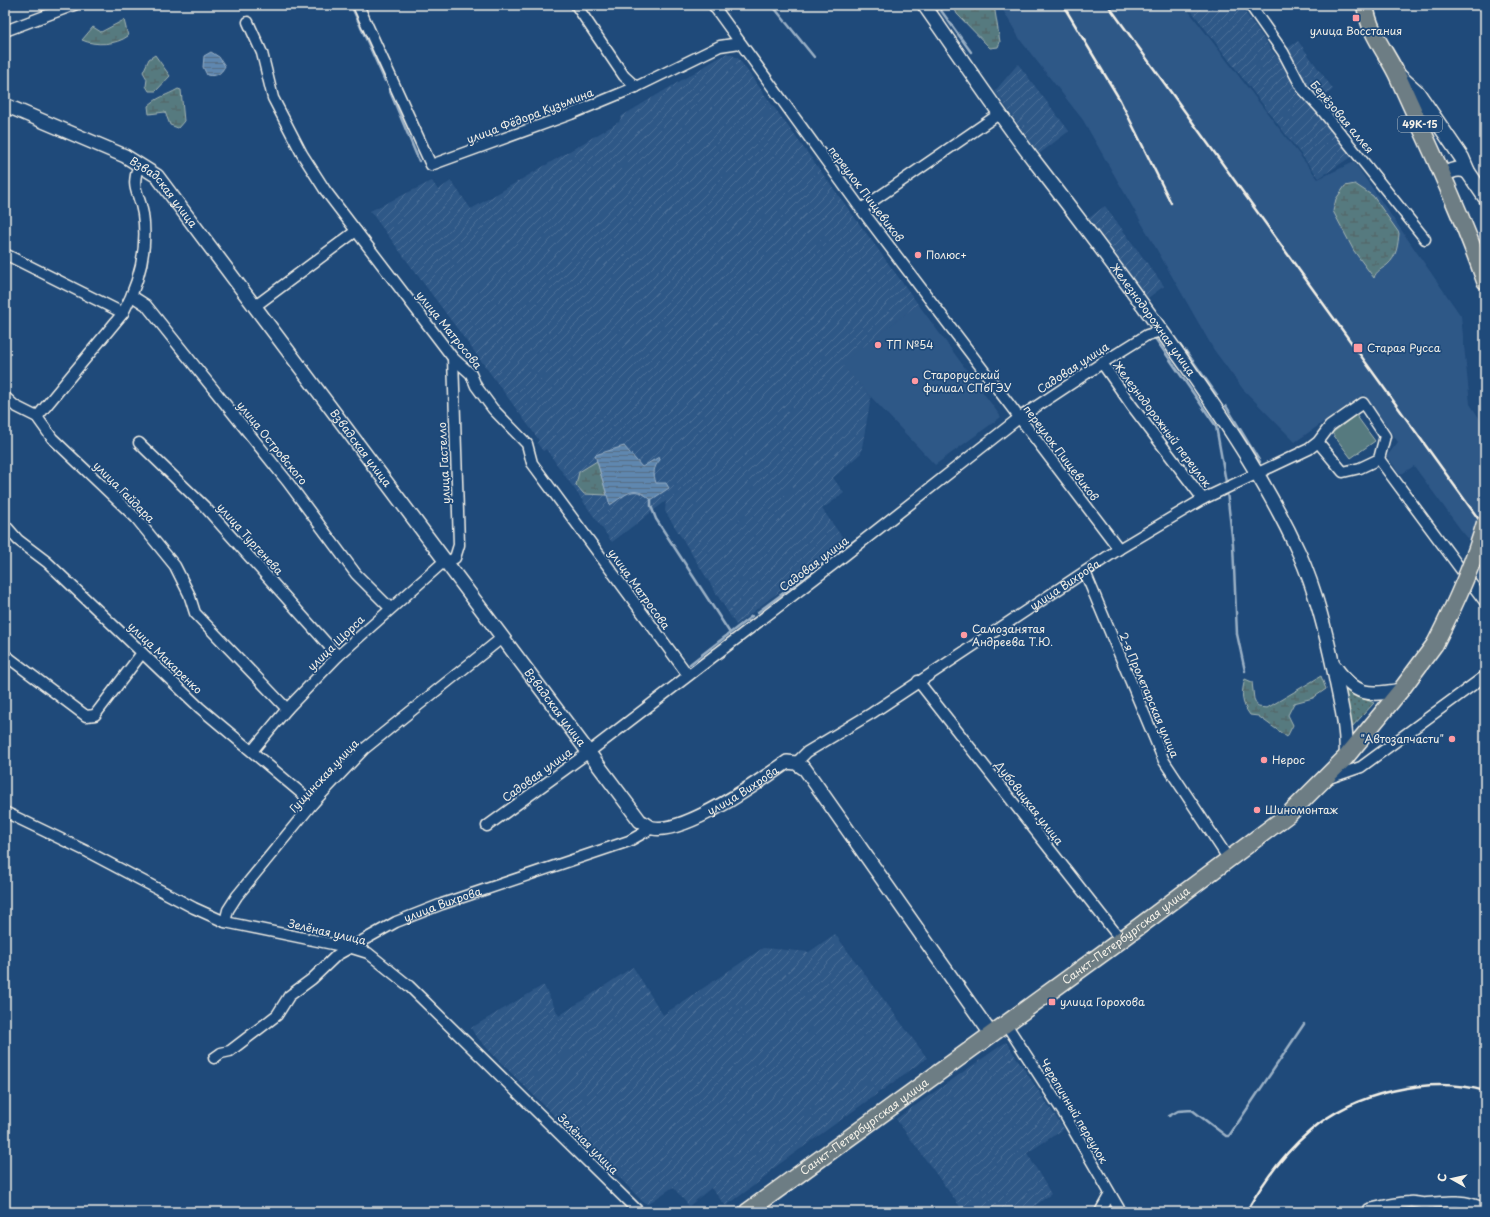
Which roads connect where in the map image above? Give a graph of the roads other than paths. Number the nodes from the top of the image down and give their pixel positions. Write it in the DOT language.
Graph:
graph roads {
  1 [pos="74,5"];
  2 [pos="358,5"];
  3 [pos="576,5"];
  4 [pos="713,5"];
  5 [pos="924,5"];
  6 [pos="1250,5"];
  7 [pos="1365,5"];
  8 [pos="248,22"];
  9 [pos="5,31"];
  10 [pos="740,43"];
  11 [pos="1396,73"];
  12 [pos="636,87"];
  13 [pos="5,105"];
  14 [pos="999,114"];
  15 [pos="139,164"];
  16 [pos="1468,172"];
  17 [pos="1443,176"];
  18 [pos="1485,196"];
  19 [pos="861,208"];
  20 [pos="356,232"];
  21 [pos="1425,239"];
  22 [pos="5,254"];
  23 [pos="1485,281"];
  24 [pos="132,296"];
  25 [pos="254,307"];
  26 [pos="123,314"];
  27 [pos="1161,331"];
  28 [pos="453,358"];
  29 [pos="1102,363"];
  30 [pos="5,398"];
  31 [pos="37,418"];
  32 [pos="1019,418"];
  33 [pos="1318,442"];
  34 [pos="140,443"];
  35 [pos="1379,460"];
  36 [pos="1258,474"];
  37 [pos="1203,499"];
  38 [pos="1485,523"];
  39 [pos="5,525"];
  40 [pos="1119,550"];
  41 [pos="447,562"];
  42 [pos="1085,572"];
  43 [pos="1485,602"];
  44 [pos="390,608"];
  45 [pos="503,637"];
  46 [pos="142,653"];
  47 [pos="5,654"];
  48 [pos="338,656"];
  49 [pos="1332,662"];
  50 [pos="688,675"];
  51 [pos="1485,676"];
  52 [pos="918,681"];
  53 [pos="1402,690"];
  54 [pos="287,709"];
  55 [pos="252,751"];
  56 [pos="589,752"];
  57 [pos="1346,757"];
  58 [pos="796,762"];
  59 [pos="1325,779"];
  60 [pos="313,803"];
  61 [pos="5,812"];
  62 [pos="487,826"];
  63 [pos="652,828"];
  64 [pos="1230,861"];
  65 [pos="225,922"];
  66 [pos="1121,940"];
  67 [pos="352,948"];
  68 [pos="1006,1024"];
  69 [pos="991,1034"];
  70 [pos="214,1058"];
  71 [pos="1110,1194"];
  72 [pos="1369,1209"];
  73 [pos="1485,1209"];
  74 [pos="639,1212"];
  75 [pos="747,1212"];
  76 [pos="1100,1212"];
  77 [pos="1121,1212"];
  1 -- 9 [label="street"];
  2 -- 12 [label="street, улица Фёдора Кузьмина"];
  3 -- 12 [label="street"];
  4 -- 10 [label="street, переулок Пищевиков"];
  5 -- 14 [label="street, Железнодорожная улица"];
  6 -- 21 [label="street, Берёзовая аллея"];
  7 -- 11 [label="main road, 49К-15"];
  8 -- 20 [label="street, улица Матросова"];
  10 -- 12 [label="street, улица Фёдора Кузьмина"];
  10 -- 19 [label="street, переулок Пищевиков"];
  11 -- 16 [label="main road"];
  11 -- 17 [label="main road, 49К-15"];
  13 -- 15 [label="street, Взвадская улица"];
  14 -- 19 [label="street"];
  14 -- 27 [label="street, Железнодорожная улица"];
  15 -- 24 [label="street"];
  15 -- 25 [label="street, Взвадская улица"];
  16 -- 17 [label="main road"];
  16 -- 18 [label="main road"];
  17 -- 23 [label="main road, 49К-15"];
  19 -- 32 [label="street, переулок Пищевиков"];
  20 -- 25 [label="street"];
  20 -- 28 [label="street, улица Матросова"];
  22 -- 26 [label="street"];
  24 -- 26 [label="street"];
  24 -- 44 [label="street, улица Островского"];
  25 -- 41 [label="street, Взвадская улица"];
  26 -- 31 [label="street"];
  27 -- 29 [label="street, Садовая улица"];
  27 -- 36 [label="street, Железнодорожная улица"];
  28 -- 41 [label="street, улица Гастелло"];
  28 -- 50 [label="street, улица Матросова"];
  29 -- 32 [label="street, Садовая улица"];
  29 -- 37 [label="street, Железнодорожный переулок"];
  30 -- 31 [label="street, улица Гайдара"];
  31 -- 54 [label="street, улица Гайдара"];
  32 -- 40 [label="street, переулок Пищевиков"];
  32 -- 50 [label="street, Садовая улица"];
  33 -- 35 [label="street"];
  33 -- 35 [label="street"];
  33 -- 36 [label="street, улица Вихрова"];
  34 -- 48 [label="street, улица Тургенева"];
  35 -- 43 [label="street"];
  36 -- 37 [label="street, улица Вихрова"];
  36 -- 49 [label="street, Железнодорожная улица"];
  37 -- 40 [label="street, улица Вихрова"];
  38 -- 53 [label="main road, bridge"];
  39 -- 46 [label="street, улица Макаренко"];
  40 -- 42 [label="street, улица Вихрова"];
  41 -- 44 [label="street, улица Щорса"];
  41 -- 45 [label="street, Взвадская улица"];
  42 -- 52 [label="street, улица Вихрова"];
  42 -- 64 [label="street, 2-я Пролетарская улица"];
  44 -- 48 [label="street, улица Щорса"];
  45 -- 56 [label="street, Взвадская улица"];
  45 -- 60 [label="street, Гущинская улица"];
  46 -- 47 [label="street"];
  46 -- 55 [label="street, улица Макаренко"];
  48 -- 54 [label="street, улица Щорса"];
  49 -- 53 [label="street"];
  49 -- 57 [label="street, Железнодорожная улица"];
  50 -- 56 [label="street, Садовая улица"];
  51 -- 59 [label="street, Санкт-Петербургская улица"];
  52 -- 58 [label="street, улица Вихрова"];
  52 -- 66 [label="street, Дубовицкая улица"];
  53 -- 57 [label="main road"];
  54 -- 55 [label="street, улица Щорса"];
  55 -- 60 [label="street, улица Макаренко"];
  56 -- 62 [label="street, Садовая улица"];
  56 -- 63 [label="street, Взвадская улица"];
  57 -- 59 [label="main road"];
  58 -- 63 [label="street, улица Вихрова"];
  58 -- 69 [label="street"];
  59 -- 64 [label="main road, Санкт-Петербургская улица"];
  60 -- 65 [label="street, Гущинская улица"];
  61 -- 65 [label="street, Зелёная улица"];
  63 -- 67 [label="street, улица Вихрова"];
  64 -- 66 [label="main road, Санкт-Петербургская улица"];
  65 -- 67 [label="street, Зелёная улица"];
  66 -- 68 [label="main road, Санкт-Петербургская улица"];
  67 -- 70 [label="street, улица Вихрова"];
  67 -- 74 [label="street, Зелёная улица"];
  68 -- 69 [label="main road, Санкт-Петербургская улица"];
  68 -- 71 [label="street, Черепичный переулок"];
  69 -- 75 [label="main road, Санкт-Петербургская улица"];
  71 -- 76 [label="street"];
  71 -- 77 [label="street, Черепичный переулок"];
  72 -- 73 [label="street"];
}
